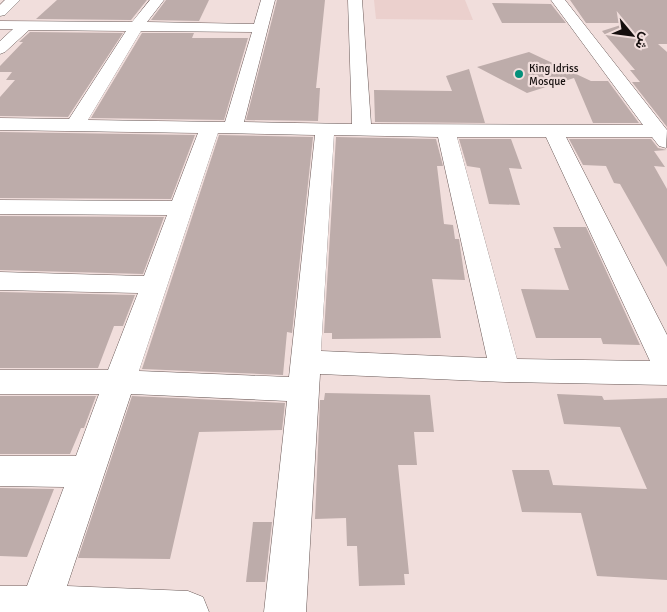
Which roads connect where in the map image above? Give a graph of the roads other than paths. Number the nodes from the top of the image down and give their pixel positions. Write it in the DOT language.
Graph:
graph roads {
  1 [pos="13,0"];
  2 [pos="157,0"];
  3 [pos="268,0"];
  4 [pos="356,0"];
  5 [pos="558,0"];
  6 [pos="0,12"];
  7 [pos="0,25"];
  8 [pos="26,25"];
  9 [pos="136,27"];
  10 [pos="260,28"];
  11 [pos="0,49"];
  12 [pos="0,124"];
  13 [pos="75,125"];
  14 [pos="222,127"];
  15 [pos="325,130"];
  16 [pos="362,130"];
  17 [pos="446,131"];
  18 [pos="553,131"];
  19 [pos="662,137"];
  20 [pos="0,207"];
  21 [pos="181,208"];
  22 [pos="0,281"];
  23 [pos="154,285"];
  24 [pos="667,365"];
  25 [pos="505,370"];
  26 [pos="667,373"];
  27 [pos="305,376"];
  28 [pos="0,382"];
  29 [pos="120,382"];
  30 [pos="0,471"];
  31 [pos="87,472"];
  32 [pos="40,606"];
  33 [pos="0,607"];
  34 [pos="188,612"];
  35 [pos="285,612"];
  1 -- 6 [label="street"];
  2 -- 9 [label="street"];
  3 -- 10 [label="street"];
  4 -- 16 [label="street"];
  5 -- 19 [label="street"];
  7 -- 8 [label="street"];
  8 -- 9 [label="street"];
  8 -- 11 [label="street"];
  9 -- 10 [label="street"];
  9 -- 13 [label="street"];
  10 -- 14 [label="street"];
  12 -- 13 [label="street"];
  13 -- 14 [label="street"];
  14 -- 15 [label="street"];
  14 -- 21 [label="street"];
  15 -- 16 [label="street"];
  15 -- 27 [label="street"];
  16 -- 17 [label="street"];
  17 -- 18 [label="street"];
  17 -- 25 [label="street"];
  18 -- 19 [label="street"];
  18 -- 24 [label="street"];
  20 -- 21 [label="street"];
  21 -- 23 [label="street"];
  22 -- 23 [label="street"];
  23 -- 29 [label="street"];
  25 -- 26 [label="street"];
  25 -- 27 [label="street"];
  27 -- 29 [label="street"];
  27 -- 35 [label="street"];
  28 -- 29 [label="street"];
  29 -- 31 [label="street"];
  30 -- 31 [label="street"];
  31 -- 32 [label="street"];
  32 -- 33 [label="street"];
  32 -- 34 [label="street"];
}
